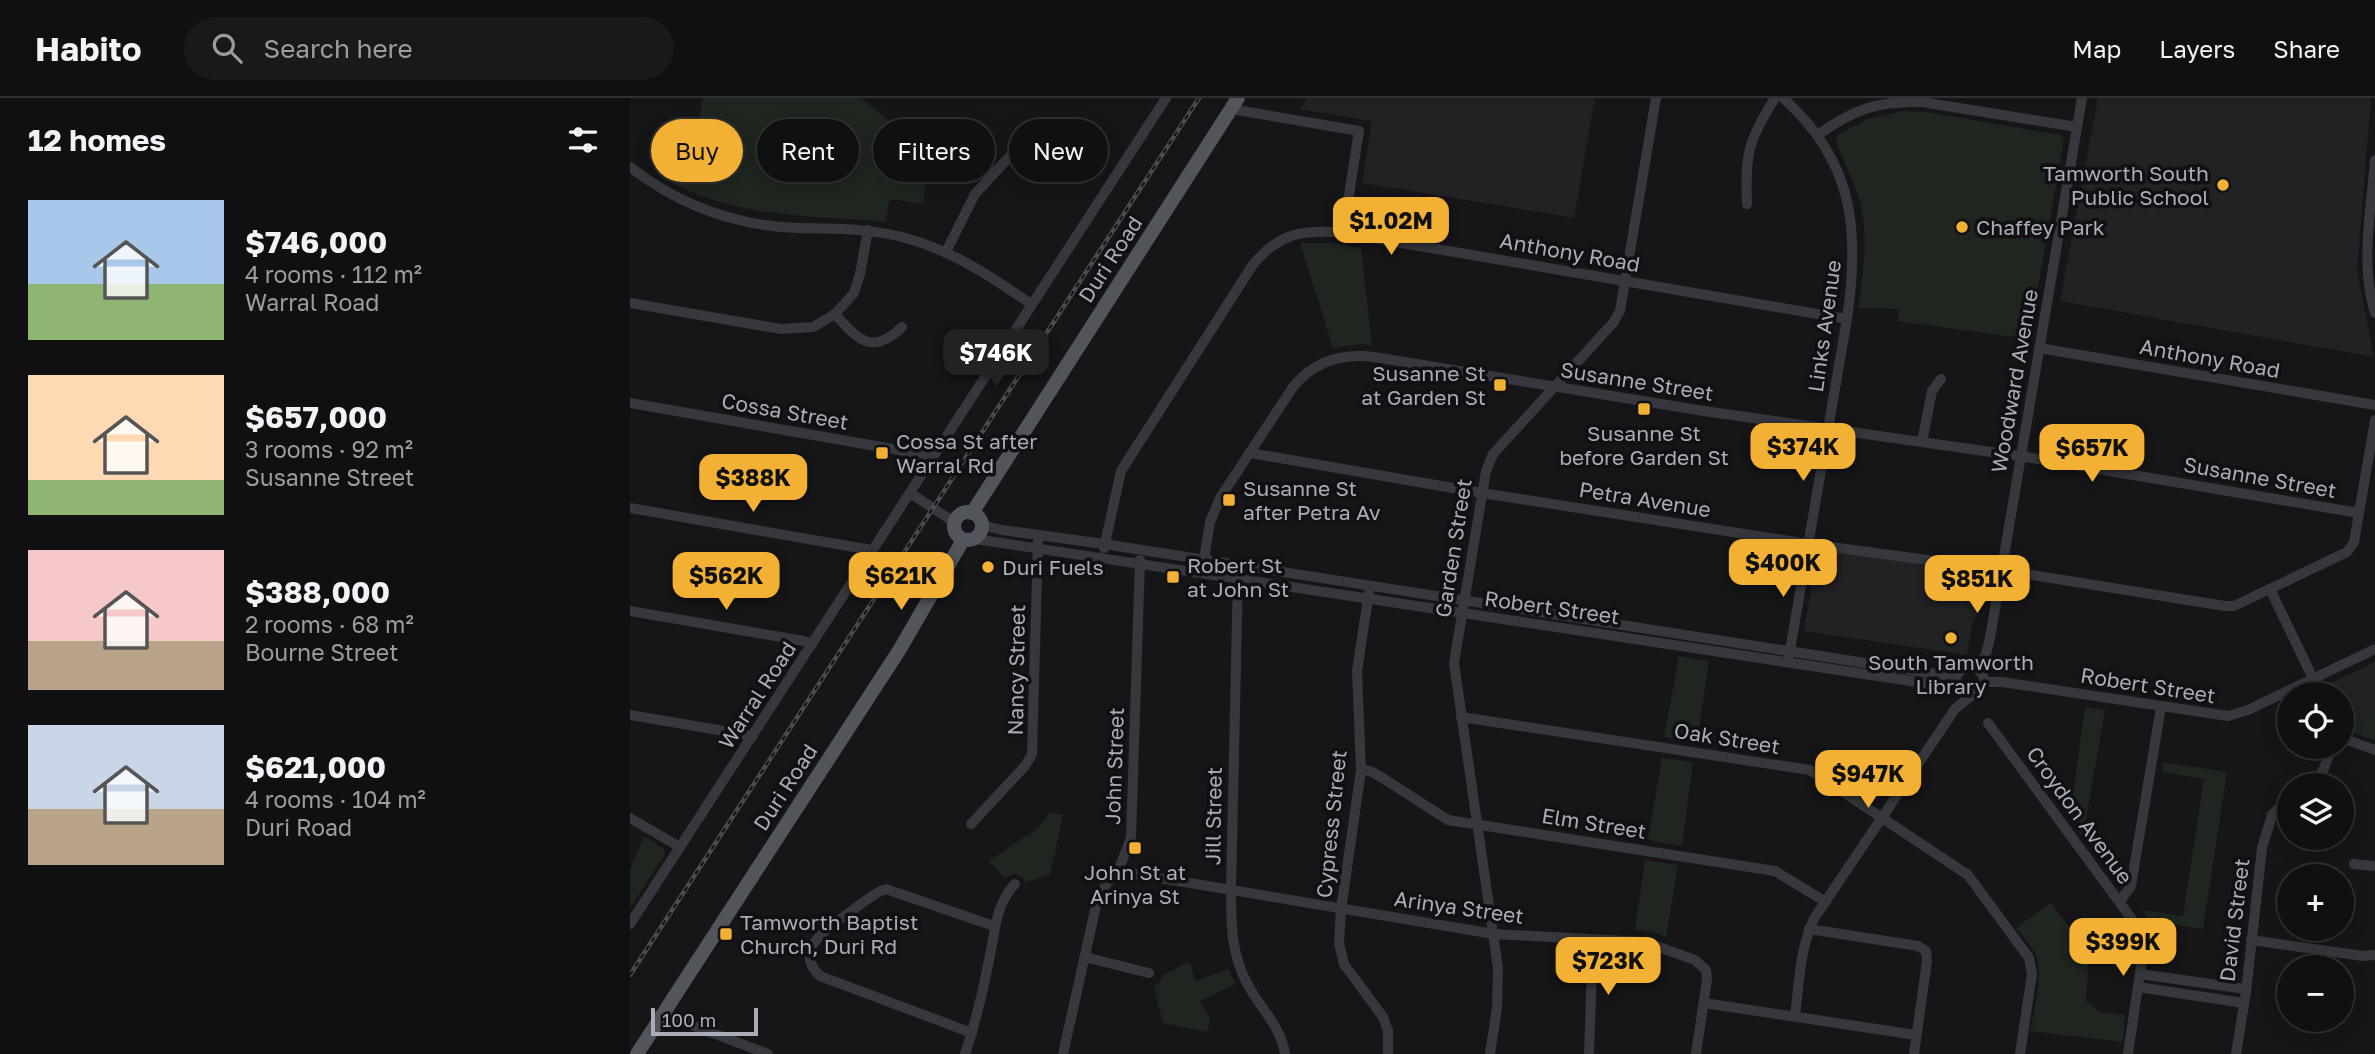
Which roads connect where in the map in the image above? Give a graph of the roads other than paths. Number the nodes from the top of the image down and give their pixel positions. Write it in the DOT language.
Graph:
graph roads {
  1 [pos="1166,98"];
  2 [pos="1656,98"];
  3 [pos="1775,98"];
  4 [pos="1783,98"];
  5 [pos="2081,98"];
  6 [pos="1234,104"];
  7 [pos="2077,127"];
  8 [pos="1818,135"];
  9 [pos="1009,157"];
  10 [pos="2375,160"];
  11 [pos="630,167"];
  12 [pos="1747,204"];
  13 [pos="868,230"];
  14 [pos="1343,233"];
  15 [pos="946,253"];
  16 [pos="1625,281"];
  17 [pos="2373,301"];
  18 [pos="630,303"];
  19 [pos="1031,304"];
  20 [pos="2375,313"];
  21 [pos="835,314"];
  22 [pos="1847,319"];
  23 [pos="902,327"];
  24 [pos="2039,348"];
  25 [pos="1941,379"];
  26 [pos="1553,387"];
  27 [pos="630,403"];
  28 [pos="2375,405"];
  29 [pos="2375,420"];
  30 [pos="1829,428"];
  31 [pos="1922,442"];
  32 [pos="1250,453"];
  33 [pos="933,456"];
  34 [pos="2021,456"];
  35 [pos="910,493"];
  36 [pos="1482,493"];
  37 [pos="630,508"];
  38 [pos="972,513"];
  39 [pos="2359,513"];
  40 [pos="954,522"];
  41 [pos="982,525"];
  42 [pos="1038,535"];
  43 [pos="969,539"];
  44 [pos="1104,544"];
  45 [pos="1809,544"];
  46 [pos="1038,547"];
  47 [pos="872,550"];
  48 [pos="1140,551"];
  49 [pos="1103,558"];
  50 [pos="1203,560"];
  51 [pos="1140,563"];
  52 [pos="1238,565"];
  53 [pos="2001,570"];
  54 [pos="1202,572"];
  55 [pos="1238,578"];
  56 [pos="1370,586"];
  57 [pos="2270,589"];
  58 [pos="1368,598"];
  59 [pos="1463,600"];
  60 [pos="630,611"];
  61 [pos="1462,613"];
  62 [pos="812,645"];
  63 [pos="2375,649"];
  64 [pos="1789,656"];
  65 [pos="1978,669"];
  66 [pos="1957,674"];
  67 [pos="2315,679"];
  68 [pos="1984,682"];
  69 [pos="2316,682"];
  70 [pos="1957,689"];
  71 [pos="1971,696"];
  72 [pos="2161,707"];
  73 [pos="1955,709"];
  74 [pos="630,715"];
  75 [pos="1461,717"];
  76 [pos="1988,723"];
  77 [pos="753,736"];
  78 [pos="2354,742"];
  79 [pos="2375,750"];
  80 [pos="1361,770"];
  81 [pos="2277,810"];
  82 [pos="1883,817"];
  83 [pos="630,818"];
  84 [pos="971,824"];
  85 [pos="1477,824"];
  86 [pos="680,847"];
  87 [pos="2354,863"];
  88 [pos="2375,866"];
  89 [pos="1118,871"];
  90 [pos="1015,884"];
  91 [pos="1231,890"];
  92 [pos="2120,901"];
  93 [pos="1826,902"];
  94 [pos="1341,910"];
  95 [pos="630,924"];
  96 [pos="994,926"];
  97 [pos="1809,929"];
  98 [pos="1494,934"];
  99 [pos="1593,939"];
  100 [pos="2251,940"];
  101 [pos="2375,955"];
  102 [pos="1085,957"];
  103 [pos="1149,973"];
  104 [pos="2140,974"];
  105 [pos="2138,987"];
  106 [pos="2246,989"];
  107 [pos="1704,1003"];
  108 [pos="2244,1003"];
  109 [pos="663,1014"];
  110 [pos="1795,1016"];
  111 [pos="972,1032"];
  112 [pos="1916,1035"];
  113 [pos="637,1054"];
  114 [pos="768,1054"];
  115 [pos="965,1054"];
  116 [pos="1065,1054"];
  117 [pos="1285,1054"];
  118 [pos="1388,1054"];
  119 [pos="1490,1054"];
  120 [pos="1590,1054"];
  121 [pos="1696,1054"];
  122 [pos="1914,1054"];
  123 [pos="2020,1054"];
  124 [pos="2128,1054"];
  125 [pos="2236,1054"];
  1 -- 19 [label="street, Warral Road"];
  2 -- 16 [label="street, Garden Street"];
  3 -- 12 [label="street"];
  4 -- 8 [label="street, Links Avenue"];
  5 -- 7 [label="street, Woodward Avenue"];
  6 -- 14 [label="street"];
  6 -- 38 [label="main road, Duri Road"];
  7 -- 8 [label="street"];
  7 -- 24 [label="street, Woodward Avenue"];
  8 -- 22 [label="street, Links Avenue"];
  9 -- 15 [label="street"];
  10 -- 17 [label="street"];
  11 -- 13 [label="street"];
  13 -- 15 [label="street"];
  13 -- 21 [label="street"];
  14 -- 16 [label="street, Anthony Road"];
  14 -- 44 [label="street, Anthony Road"];
  15 -- 19 [label="street"];
  16 -- 22 [label="street, Anthony Road"];
  16 -- 26 [label="street, Garden Street"];
  17 -- 20 [label="street"];
  18 -- 21 [label="street"];
  19 -- 33 [label="street, Warral Road"];
  21 -- 23 [label="street"];
  22 -- 30 [label="street, Links Avenue"];
  24 -- 28 [label="street, Anthony Road"];
  24 -- 34 [label="street, Woodward Avenue"];
  25 -- 31 [label="street"];
  26 -- 30 [label="street, Susanne Street"];
  26 -- 32 [label="street, Susanne Street"];
  26 -- 36 [label="street, Garden Street"];
  27 -- 33 [label="street, Cossa Street"];
  29 -- 39 [label="street, Petra Avenue"];
  30 -- 31 [label="street, Susanne Street"];
  30 -- 45 [label="street, Links Avenue"];
  31 -- 34 [label="street, Susanne Street"];
  32 -- 36 [label="street, Petra Avenue"];
  32 -- 50 [label="street, Susanne Street"];
  33 -- 35 [label="street, Warral Road"];
  34 -- 39 [label="street, Susanne Street"];
  34 -- 53 [label="street, Woodward Avenue"];
  35 -- 40 [label="street"];
  35 -- 47 [label="street, Warral Road"];
  36 -- 45 [label="street, Petra Avenue"];
  36 -- 59 [label="street, Garden Street"];
  37 -- 47 [label="street"];
  38 -- 40 [label="main road"];
  38 -- 41 [label="main road"];
  39 -- 57 [label="street, Petra Avenue"];
  40 -- 43 [label="main road"];
  41 -- 42 [label="street, Robert Street"];
  41 -- 43 [label="main road"];
  42 -- 44 [label="street, Robert Street"];
  42 -- 46 [label="street, Nancy Street"];
  43 -- 46 [label="street, Robert Street"];
  43 -- 109 [label="main road, Duri Road"];
  44 -- 48 [label="street, Robert Street"];
  44 -- 49 [label="street, Anthony Road"];
  45 -- 53 [label="street, Petra Avenue"];
  45 -- 64 [label="street, Links Avenue"];
  46 -- 49 [label="street, Robert Street"];
  46 -- 84 [label="street, Nancy Street"];
  47 -- 62 [label="street, Warral Road"];
  48 -- 50 [label="street, Robert Street"];
  48 -- 51 [label="street, John Street"];
  49 -- 51 [label="street, Robert Street"];
  50 -- 52 [label="street, Robert Street"];
  50 -- 54 [label="street, Susanne Street"];
  51 -- 54 [label="street, Robert Street"];
  51 -- 89 [label="street, John Street"];
  52 -- 55 [label="street, Jill Street"];
  52 -- 56 [label="street, Robert Street"];
  53 -- 57 [label="street, Petra Avenue"];
  53 -- 65 [label="street, Woodward Avenue"];
  54 -- 55 [label="street, Robert Street"];
  55 -- 58 [label="street, Robert Street"];
  55 -- 91 [label="street, Jill Street"];
  56 -- 58 [label="street, Cypress Street"];
  56 -- 59 [label="street, Robert Street"];
  57 -- 67 [label="street"];
  58 -- 61 [label="street, Robert Street"];
  58 -- 80 [label="street, Cypress Street"];
  59 -- 61 [label="street, Garden Street"];
  59 -- 64 [label="street, Robert Street"];
  60 -- 62 [label="street"];
  61 -- 64 [label="street, Robert Street"];
  61 -- 75 [label="street, Garden Street"];
  62 -- 77 [label="street, Warral Road"];
  63 -- 67 [label="street, Robert Street"];
  64 -- 66 [label="street, Robert Street"];
  64 -- 70 [label="street, Robert Street"];
  65 -- 66 [label="street"];
  65 -- 68 [label="street"];
  66 -- 70 [label="street"];
  67 -- 69 [label="street"];
  67 -- 72 [label="street, Robert Street"];
  68 -- 71 [label="street"];
  68 -- 72 [label="street, Robert Street"];
  70 -- 71 [label="street"];
  70 -- 73 [label="street"];
  71 -- 73 [label="street"];
  72 -- 92 [label="street"];
  73 -- 82 [label="street"];
  74 -- 77 [label="street"];
  75 -- 82 [label="street, Oak Street"];
  75 -- 85 [label="street, Garden Street"];
  76 -- 92 [label="street, Croydon Avenue"];
  77 -- 86 [label="street, Warral Road"];
  78 -- 79 [label="street"];
  80 -- 85 [label="street, Elm Street"];
  80 -- 94 [label="street, Cypress Street"];
  81 -- 100 [label="street, David Street"];
  82 -- 93 [label="street"];
  82 -- 123 [label="street, Oak Street"];
  83 -- 86 [label="street"];
  85 -- 93 [label="street, Elm Street"];
  85 -- 98 [label="street, Garden Street"];
  86 -- 95 [label="street, Warral Road"];
  87 -- 88 [label="street"];
  89 -- 91 [label="street, Arinya Street"];
  89 -- 102 [label="street, John Street"];
  90 -- 96 [label="street"];
  91 -- 94 [label="street, Arinya Street"];
  91 -- 117 [label="street, Jill Street"];
  92 -- 104 [label="street, Croydon Avenue"];
  93 -- 97 [label="street"];
  94 -- 98 [label="street, Arinya Street"];
  94 -- 118 [label="street, Cypress Street"];
  96 -- 111 [label="street"];
  96 -- 111 [label="street"];
  97 -- 110 [label="street"];
  97 -- 112 [label="street"];
  98 -- 99 [label="street, Arinya Street"];
  98 -- 119 [label="street, Garden Street"];
  99 -- 107 [label="street, Arinya Street"];
  99 -- 120 [label="street"];
  100 -- 101 [label="street"];
  100 -- 106 [label="street, David Street"];
  102 -- 103 [label="street"];
  102 -- 116 [label="street, John Street"];
  104 -- 105 [label="street, Croydon Avenue"];
  104 -- 106 [label="street"];
  105 -- 108 [label="street"];
  105 -- 124 [label="street, Croydon Avenue"];
  106 -- 108 [label="street, David Street"];
  107 -- 110 [label="street"];
  107 -- 121 [label="street, Arinya Street"];
  108 -- 125 [label="street, David Street"];
  109 -- 113 [label="main road, Duri Road"];
  109 -- 114 [label="street"];
  110 -- 112 [label="street"];
  111 -- 115 [label="street"];
  112 -- 122 [label="street"];
}
